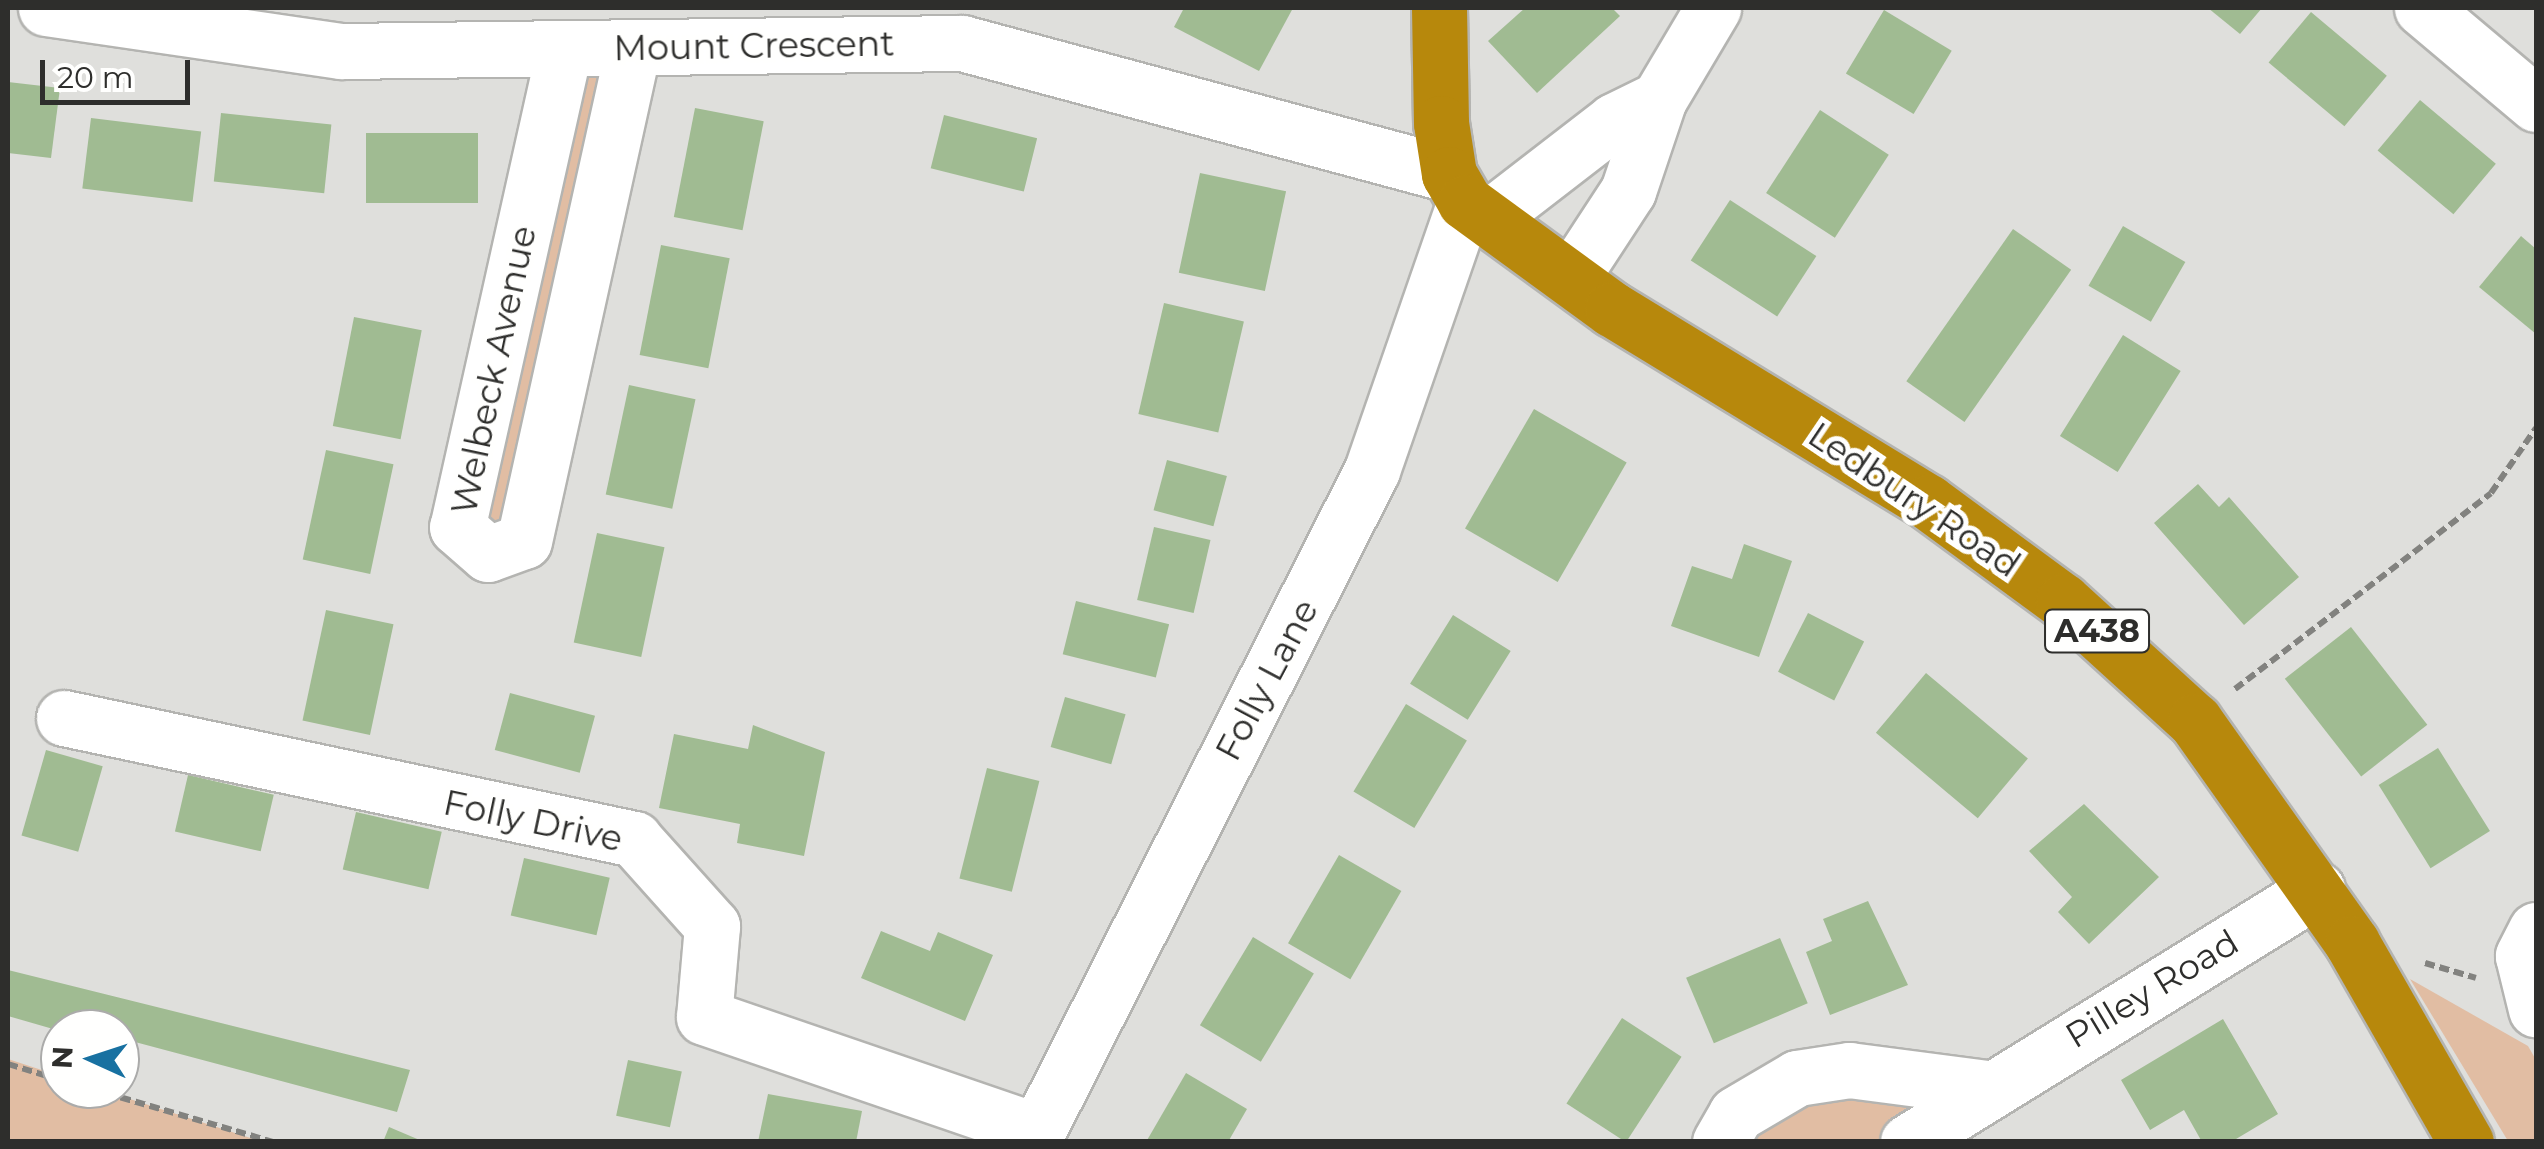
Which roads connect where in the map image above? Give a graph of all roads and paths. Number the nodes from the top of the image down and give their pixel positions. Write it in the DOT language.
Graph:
graph roads {
  1 [pos="46,8"];
  2 [pos="1439,8"];
  3 [pos="1713,8"];
  4 [pos="2422,8"];
  5 [pos="143,16"];
  6 [pos="779,25"];
  7 [pos="633,48"];
  8 [pos="564,50"];
  9 [pos="1659,98"];
  10 [pos="2536,104"];
  11 [pos="1466,199"];
  12 [pos="1571,278"];
  13 [pos="2536,428"];
  14 [pos="64,718"];
  15 [pos="2195,721"];
  16 [pos="2317,890"];
  17 [pos="2536,930"];
  18 [pos="2352,943"];
  19 [pos="2531,1000"];
  20 [pos="8,1064"];
  21 [pos="40,1074"];
  22 [pos="1987,1088"];
  23 [pos="140,1103"];
  24 [pos="1034,1136"];
  25 [pos="273,1142"];
  26 [pos="1720,1142"];
  27 [pos="1908,1142"];
  28 [pos="2466,1142"];
  1 -- 5 [label="street, Mount Crescent"];
  2 -- 11 [label="highway"];
  3 -- 9 [label="street"];
  4 -- 10 [label="street"];
  5 -- 8 [label="street, Mount Crescent"];
  6 -- 7 [label="street, Mount Crescent"];
  6 -- 11 [label="street, Mount Crescent"];
  7 -- 8 [label="street, Mount Crescent"];
  7 -- 8 [label="street, Welbeck Avenue"];
  9 -- 11 [label="street"];
  9 -- 12 [label="street"];
  11 -- 12 [label="highway, Ledbury Road / A438"];
  11 -- 24 [label="street, Folly Lane"];
  12 -- 15 [label="highway, Ledbury Road / A438"];
  13 -- 15 [label="path"];
  14 -- 24 [label="street, Folly Drive"];
  15 -- 16 [label="highway, Ledbury Road / A438"];
  16 -- 18 [label="highway, Ledbury Road / A438"];
  16 -- 22 [label="street, Pilley Road"];
  17 -- 19 [label="street"];
  18 -- 19 [label="path"];
  18 -- 28 [label="highway, Ledbury Road / A438"];
  20 -- 21 [label="path"];
  22 -- 26 [label="street"];
  22 -- 27 [label="street, Pilley Road"];
  23 -- 25 [label="path"];
}
